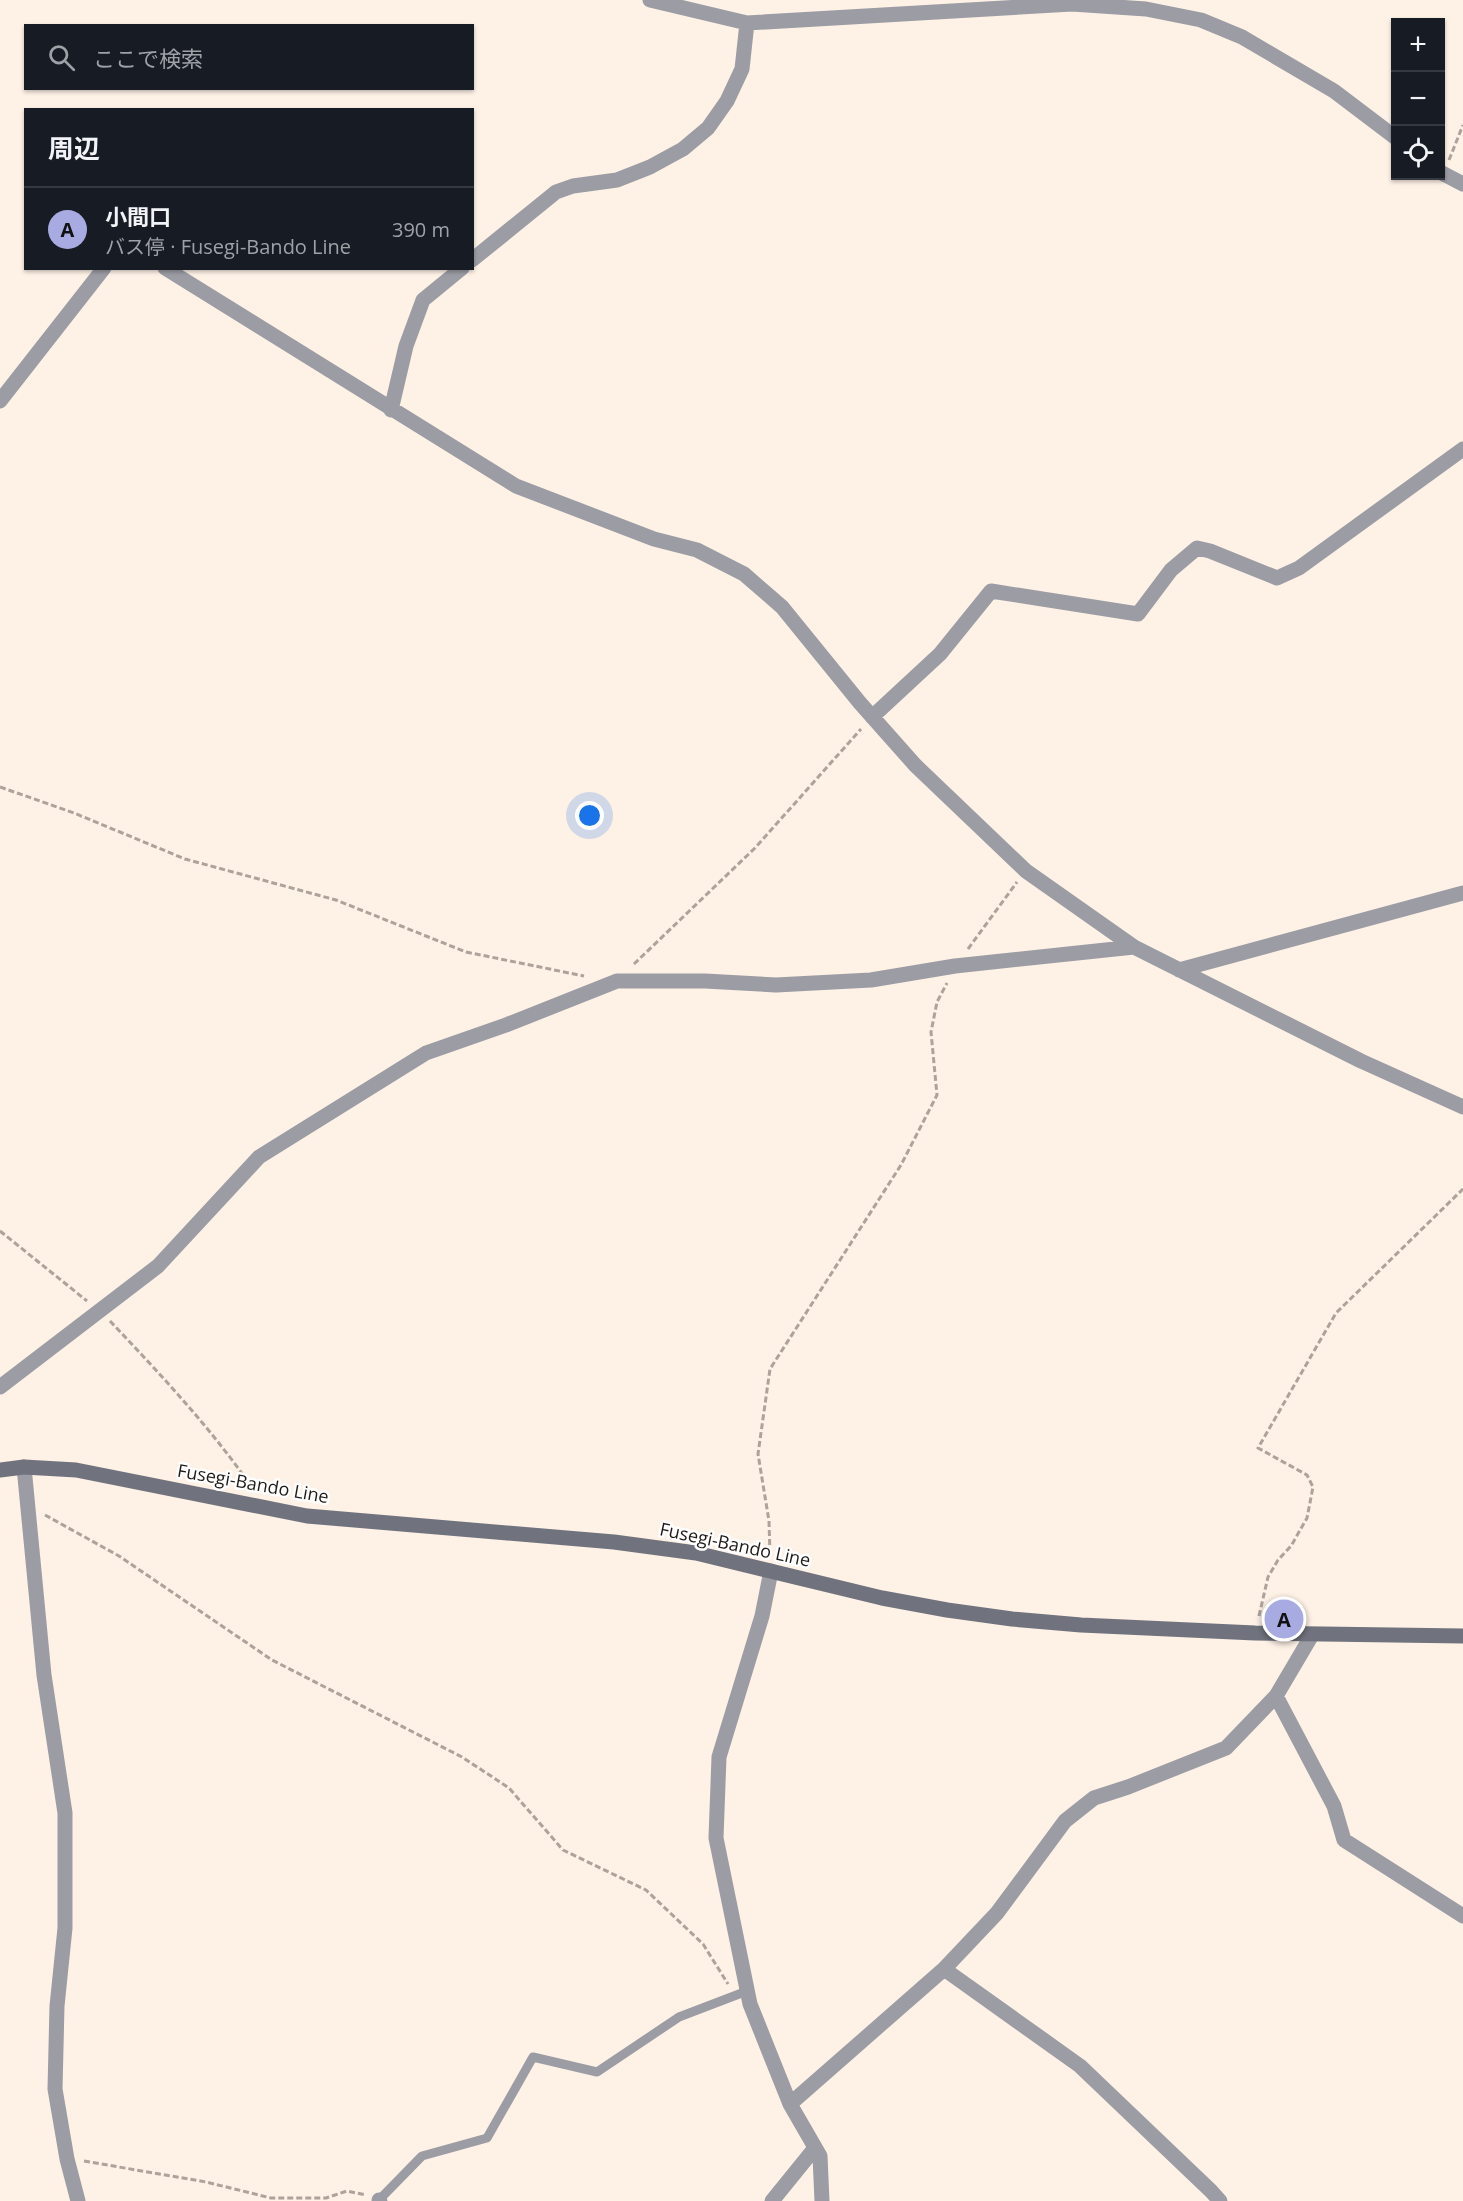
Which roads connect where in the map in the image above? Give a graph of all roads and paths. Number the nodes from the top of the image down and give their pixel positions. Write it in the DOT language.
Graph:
graph roads {
  1 [pos="650,0"];
  2 [pos="747,23"];
  3 [pos="1463,125"];
  4 [pos="1391,135"];
  5 [pos="1445,166"];
  6 [pos="1445,175"];
  7 [pos="1463,184"];
  8 [pos="474,258"];
  9 [pos="102,270"];
  10 [pos="168,270"];
  11 [pos="460,270"];
  12 [pos="0,401"];
  13 [pos="391,410"];
  14 [pos="1463,449"];
  15 [pos="872,717"];
  16 [pos="0,787"];
  17 [pos="1026,871"];
  18 [pos="1463,892"];
  19 [pos="1134,947"];
  20 [pos="955,966"];
  21 [pos="1179,970"];
  22 [pos="584,976"];
  23 [pos="616,981"];
  24 [pos="1463,1107"];
  25 [pos="1463,1189"];
  26 [pos="0,1231"];
  27 [pos="100,1311"];
  28 [pos="0,1387"];
  29 [pos="24,1467"];
  30 [pos="0,1470"];
  31 [pos="29,1506"];
  32 [pos="266,1508"];
  33 [pos="771,1571"];
  34 [pos="1256,1633"];
  35 [pos="1312,1635"];
  36 [pos="1463,1636"];
  37 [pos="1276,1696"];
  38 [pos="1463,1916"];
  39 [pos="944,1969"];
  40 [pos="741,1993"];
  41 [pos="790,2104"];
  42 [pos="815,2148"];
  43 [pos="67,2159"];
  44 [pos="326,2200"];
  45 [pos="78,2201"];
  46 [pos="380,2201"];
  47 [pos="772,2201"];
  48 [pos="822,2201"];
  49 [pos="1220,2201"];
  1 -- 2 [label="street"];
  2 -- 4 [label="street"];
  2 -- 8 [label="street"];
  3 -- 5 [label="path"];
  6 -- 7 [label="street"];
  9 -- 12 [label="street"];
  10 -- 13 [label="street"];
  11 -- 13 [label="street"];
  13 -- 15 [label="street"];
  14 -- 15 [label="street"];
  15 -- 17 [label="street"];
  15 -- 23 [label="path"];
  16 -- 22 [label="path"];
  17 -- 19 [label="street"];
  17 -- 20 [label="path"];
  18 -- 21 [label="street"];
  19 -- 20 [label="street"];
  19 -- 21 [label="street"];
  20 -- 23 [label="street"];
  20 -- 33 [label="path"];
  21 -- 24 [label="street"];
  23 -- 27 [label="street"];
  25 -- 34 [label="path"];
  26 -- 27 [label="path"];
  27 -- 28 [label="street"];
  27 -- 32 [label="path"];
  29 -- 30 [label="main road, Fusegi-Bando Line"];
  29 -- 31 [label="street"];
  29 -- 32 [label="main road, Fusegi-Bando Line"];
  31 -- 40 [label="path"];
  31 -- 43 [label="street"];
  32 -- 33 [label="main road, Fusegi-Bando Line"];
  33 -- 34 [label="main road, Fusegi-Bando Line"];
  33 -- 40 [label="street"];
  34 -- 35 [label="main road, Fusegi-Bando Line"];
  35 -- 36 [label="main road, Fusegi-Bando Line"];
  35 -- 37 [label="street"];
  37 -- 38 [label="street"];
  37 -- 39 [label="street"];
  39 -- 41 [label="street"];
  39 -- 49 [label="street"];
  40 -- 41 [label="street"];
  40 -- 46 [label="lane"];
  41 -- 42 [label="street"];
  42 -- 47 [label="street"];
  42 -- 48 [label="street"];
  43 -- 44 [label="path"];
  43 -- 45 [label="street"];
  44 -- 46 [label="path"];
}
